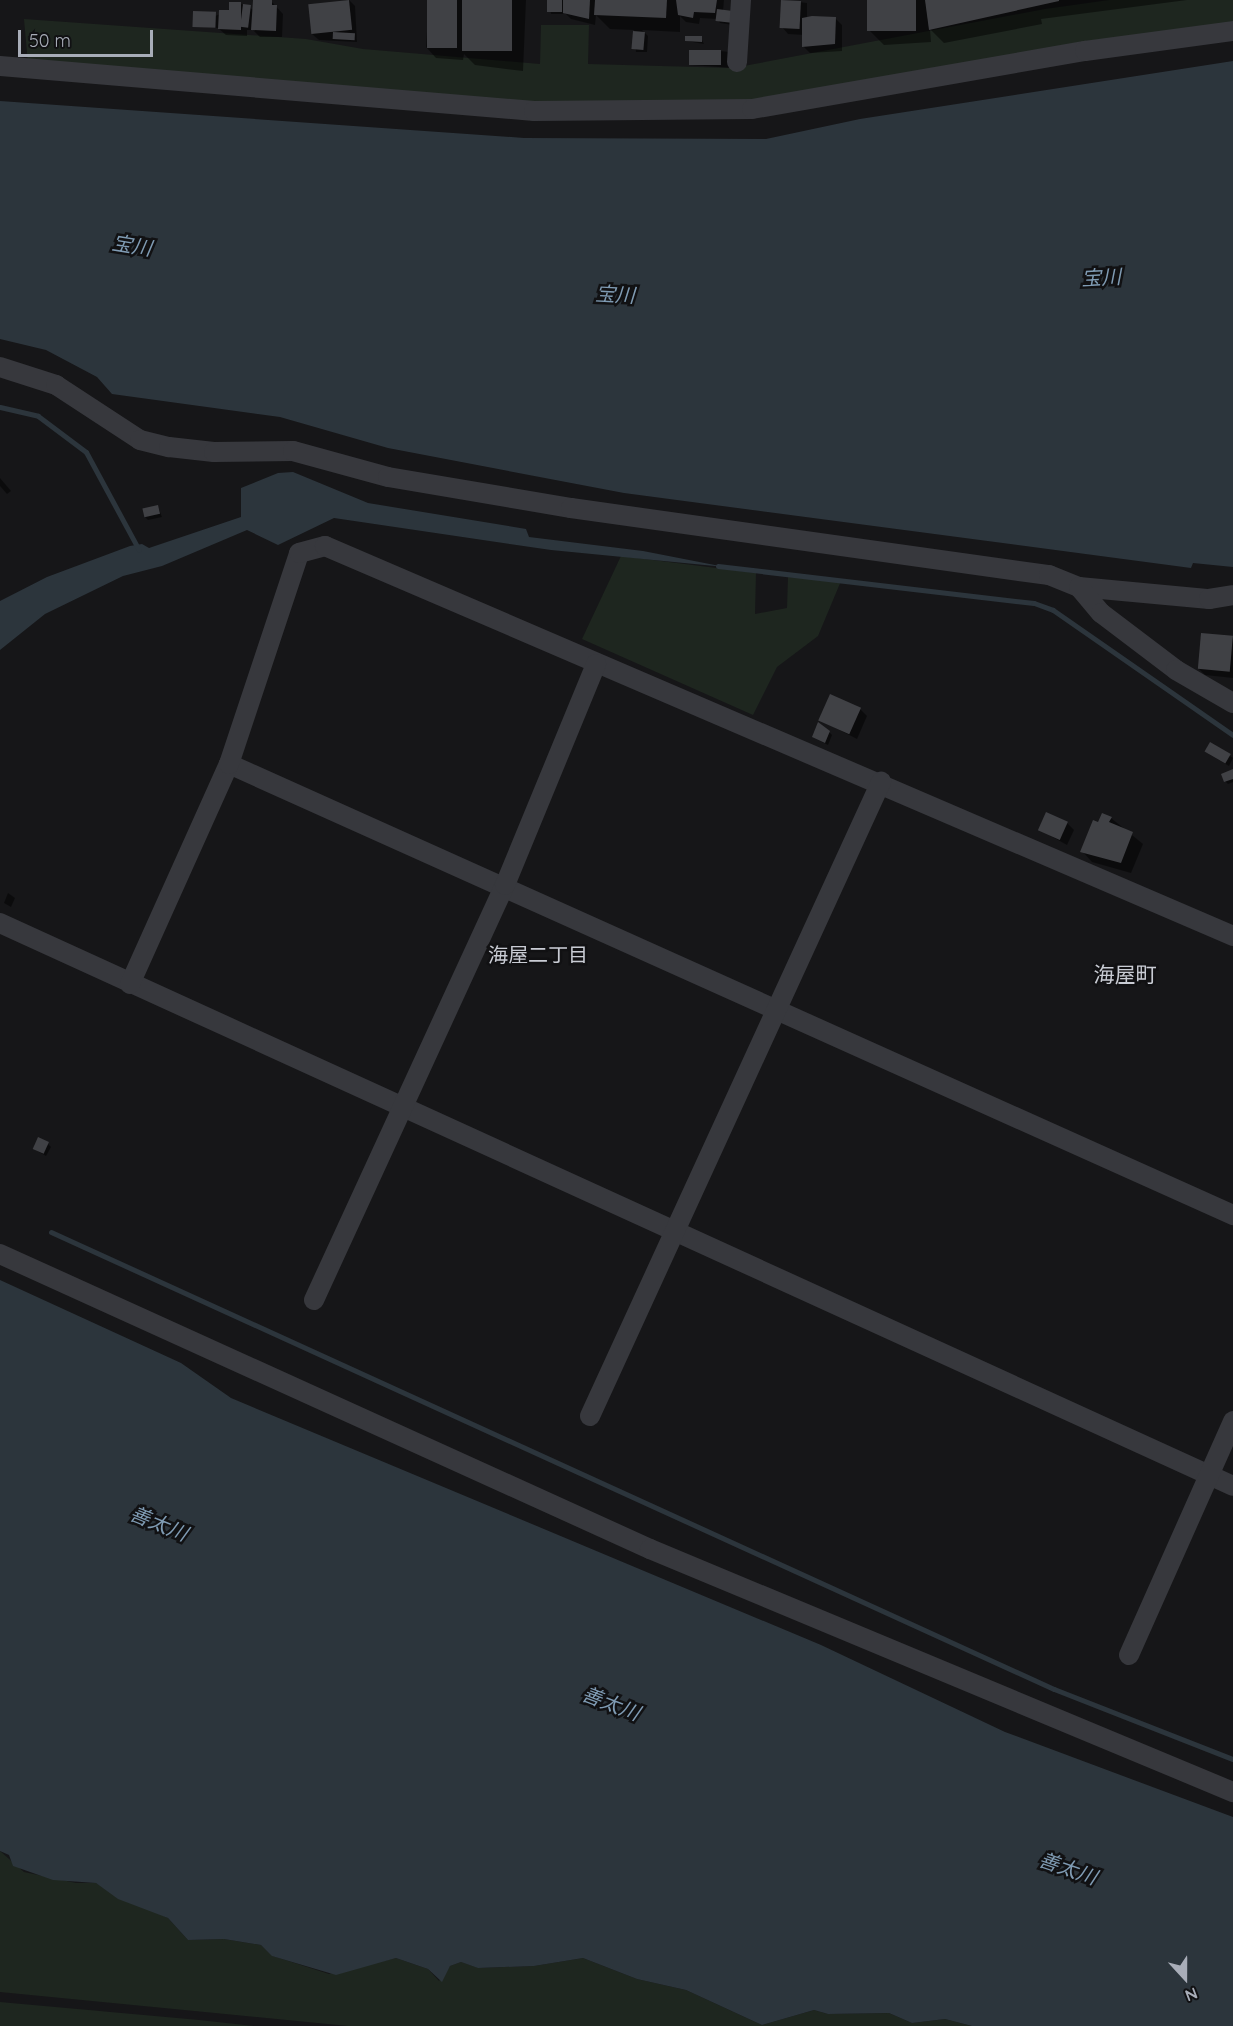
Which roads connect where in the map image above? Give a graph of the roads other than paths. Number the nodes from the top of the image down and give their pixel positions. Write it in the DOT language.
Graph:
graph roads {
  1 [pos="741,0"];
  2 [pos="1233,31"];
  3 [pos="737,62"];
  4 [pos="0,66"];
  5 [pos="0,367"];
  6 [pos="1079,587"];
  7 [pos="1233,595"];
  8 [pos="596,664"];
  9 [pos="1233,703"];
  10 [pos="229,764"];
  11 [pos="881,782"];
  12 [pos="505,885"];
  13 [pos="0,923"];
  14 [pos="1233,936"];
  15 [pos="130,984"];
  16 [pos="777,1008"];
  17 [pos="403,1107"];
  18 [pos="1233,1215"];
  19 [pos="674,1232"];
  20 [pos="0,1254"];
  21 [pos="314,1300"];
  22 [pos="590,1416"];
  23 [pos="1233,1421"];
  24 [pos="1209,1475"];
  25 [pos="1233,1486"];
  26 [pos="1129,1655"];
  27 [pos="1233,1792"];
  1 -- 3 [label="street"];
  2 -- 4 [label="street"];
  5 -- 6 [label="street"];
  6 -- 7 [label="street"];
  6 -- 9 [label="street"];
  8 -- 10 [label="street"];
  8 -- 11 [label="street"];
  8 -- 12 [label="street"];
  10 -- 12 [label="street"];
  10 -- 15 [label="street"];
  11 -- 14 [label="street"];
  11 -- 16 [label="street"];
  12 -- 16 [label="street"];
  12 -- 17 [label="street"];
  13 -- 15 [label="street"];
  15 -- 17 [label="street"];
  16 -- 18 [label="street"];
  16 -- 19 [label="street"];
  17 -- 19 [label="street"];
  17 -- 21 [label="street"];
  19 -- 22 [label="street"];
  19 -- 24 [label="street"];
  20 -- 27 [label="street"];
  23 -- 24 [label="street"];
  24 -- 25 [label="street"];
  24 -- 26 [label="street"];
}
